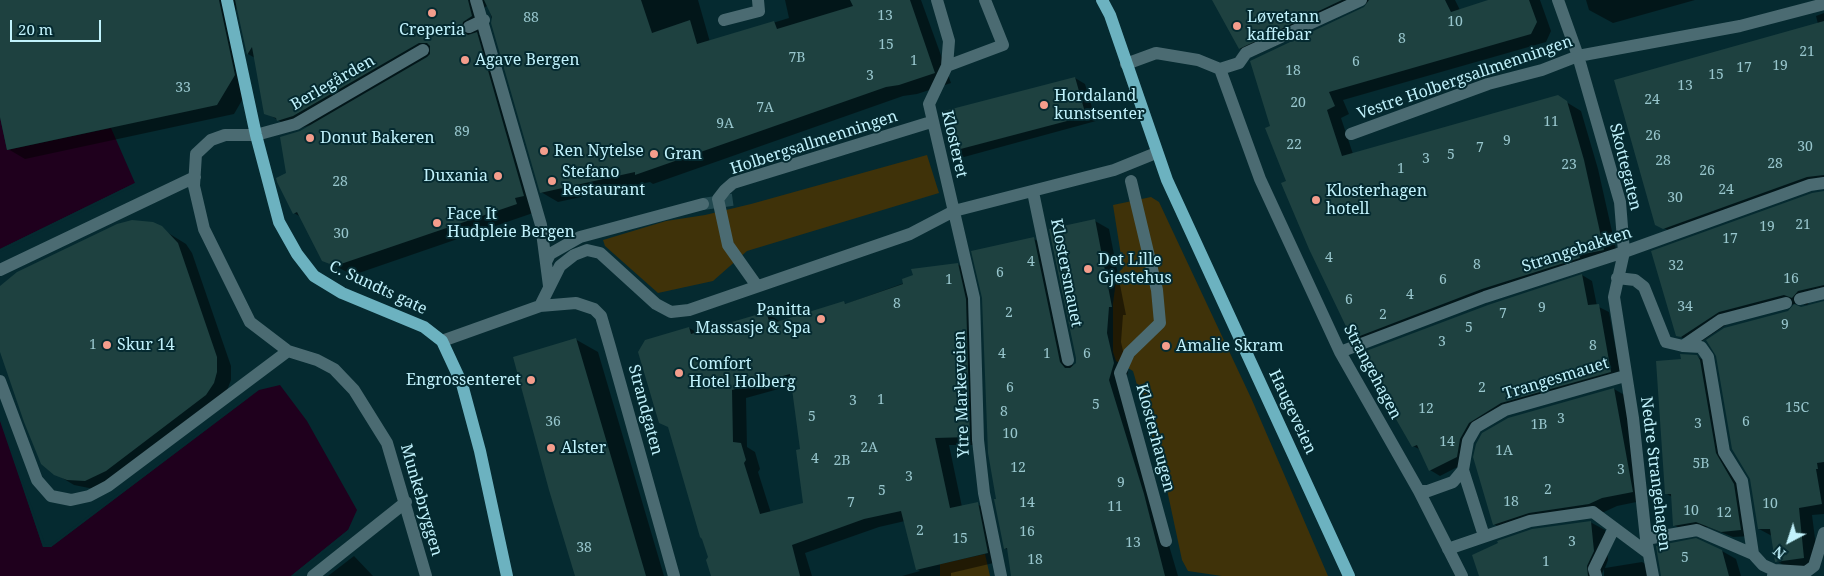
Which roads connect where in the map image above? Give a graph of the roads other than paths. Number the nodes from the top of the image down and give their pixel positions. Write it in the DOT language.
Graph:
graph roads {
  1 [pos="227,0"];
  2 [pos="476,0"];
  3 [pos="758,0"];
  4 [pos="937,0"];
  5 [pos="985,0"];
  6 [pos="1102,0"];
  7 [pos="1361,0"];
  8 [pos="1558,0"];
  9 [pos="1824,4"];
  10 [pos="484,20"];
  11 [pos="724,20"];
  12 [pos="469,27"];
  13 [pos="423,50"];
  14 [pos="1578,56"];
  15 [pos="1126,64"];
  16 [pos="947,66"];
  17 [pos="1220,69"];
  18 [pos="932,122"];
  19 [pos="1351,134"];
  20 [pos="256,135"];
  21 [pos="1156,154"];
  22 [pos="195,177"];
  23 [pos="1131,180"];
  24 [pos="1824,183"];
  25 [pos="1033,192"];
  26 [pos="703,204"];
  27 [pos="954,211"];
  28 [pos="1624,252"];
  29 [pos="546,262"];
  30 [pos="0,270"];
  31 [pos="1617,278"];
  32 [pos="550,286"];
  33 [pos="757,286"];
  34 [pos="1824,293"];
  35 [pos="1800,299"];
  36 [pos="1786,303"];
  37 [pos="540,306"];
  38 [pos="250,322"];
  39 [pos="442,341"];
  40 [pos="1683,346"];
  41 [pos="288,351"];
  42 [pos="1340,352"];
  43 [pos="1068,360"];
  44 [pos="1625,376"];
  45 [pos="0,381"];
  46 [pos="1463,470"];
  47 [pos="1419,491"];
  48 [pos="406,502"];
  49 [pos="1614,528"];
  50 [pos="1824,533"];
  51 [pos="1484,536"];
  52 [pos="1646,539"];
  53 [pos="1166,541"];
  54 [pos="1448,548"];
  55 [pos="1648,553"];
  56 [pos="1753,554"];
  57 [pos="1773,573"];
  58 [pos="313,576"];
  59 [pos="426,576"];
  60 [pos="507,576"];
  61 [pos="674,576"];
  62 [pos="1001,576"];
  63 [pos="1349,576"];
  64 [pos="1462,576"];
  65 [pos="1596,576"];
  66 [pos="1652,576"];
  1 -- 20 [label="main road, C. Sundts gate"];
  2 -- 10 [label="street"];
  3 -- 11 [label="street"];
  4 -- 16 [label="street, Klosteret"];
  5 -- 16 [label="street"];
  6 -- 15 [label="main road"];
  7 -- 17 [label="street"];
  8 -- 14 [label="street, Skottegaten"];
  9 -- 14 [label="street, Vestre Holbergsallmenningen"];
  10 -- 12 [label="street"];
  10 -- 29 [label="street"];
  13 -- 20 [label="street, Berlegården"];
  14 -- 19 [label="street, Vestre Holbergsallmenningen"];
  14 -- 28 [label="street, Skottegaten"];
  15 -- 17 [label="street"];
  15 -- 21 [label="main road"];
  16 -- 18 [label="street, Klosteret"];
  17 -- 42 [label="street, Strangehagen"];
  18 -- 27 [label="street, Klosteret"];
  18 -- 33 [label="street, Holbergsallmenningen"];
  20 -- 22 [label="street, Berlegården"];
  20 -- 39 [label="main road, C. Sundts gate"];
  21 -- 25 [label="street"];
  21 -- 63 [label="main road, Haugeveien"];
  22 -- 30 [label="street"];
  22 -- 38 [label="street, Berlegården"];
  23 -- 53 [label="street, Klosterhaugen"];
  24 -- 28 [label="street, Strangebakken"];
  25 -- 27 [label="street"];
  25 -- 43 [label="street, Klostersmauet"];
  26 -- 29 [label="street"];
  27 -- 33 [label="street"];
  27 -- 62 [label="street, Ytre Markeveien"];
  28 -- 31 [label="street, Skottegaten"];
  28 -- 42 [label="street, Strangebakken"];
  29 -- 32 [label="street"];
  31 -- 40 [label="street"];
  31 -- 44 [label="street, Skottegaten"];
  32 -- 33 [label="street"];
  32 -- 37 [label="street"];
  34 -- 35 [label="street"];
  36 -- 40 [label="street"];
  37 -- 39 [label="street"];
  37 -- 61 [label="street, Strandgaten"];
  38 -- 41 [label="street, Munkebryggen"];
  39 -- 60 [label="main road, C. Sundts gate"];
  40 -- 56 [label="street"];
  41 -- 45 [label="street"];
  41 -- 48 [label="street, Munkebryggen"];
  42 -- 47 [label="street, Strangehagen"];
  44 -- 46 [label="street, Trangesmauet"];
  44 -- 52 [label="street, Nedre Strangehagen"];
  46 -- 47 [label="street"];
  46 -- 51 [label="street"];
  47 -- 54 [label="street, Strangehagen"];
  48 -- 58 [label="street"];
  48 -- 59 [label="street, Munkebryggen"];
  49 -- 51 [label="street"];
  49 -- 55 [label="street"];
  49 -- 65 [label="street"];
  50 -- 57 [label="street"];
  51 -- 54 [label="street"];
  52 -- 55 [label="street, Nedre Strangehagen"];
  52 -- 56 [label="street"];
  54 -- 64 [label="street, Strangehagen"];
  55 -- 66 [label="street, Nedre Strangehagen"];
  56 -- 57 [label="street"];
}
